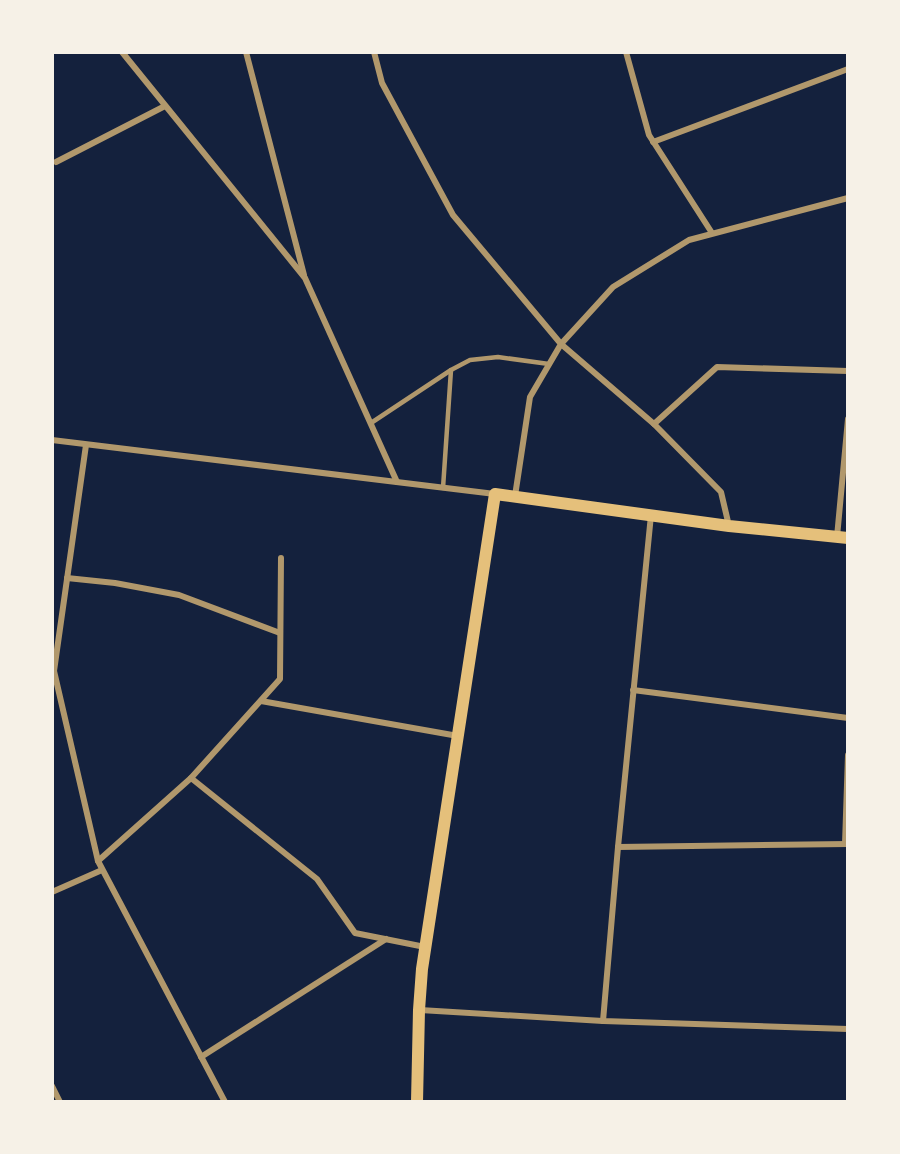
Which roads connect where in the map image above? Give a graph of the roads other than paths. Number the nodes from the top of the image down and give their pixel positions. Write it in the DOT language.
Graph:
graph roads {
  1 [pos="122,52"];
  2 [pos="246,52"];
  3 [pos="374,52"];
  4 [pos="626,52"];
  5 [pos="848,69"];
  6 [pos="165,106"];
  7 [pos="653,142"];
  8 [pos="56,162"];
  9 [pos="848,198"];
  10 [pos="712,234"];
  11 [pos="305,278"];
  12 [pos="561,344"];
  13 [pos="549,364"];
  14 [pos="451,370"];
  15 [pos="848,372"];
  16 [pos="848,419"];
  17 [pos="371,423"];
  18 [pos="654,424"];
  19 [pos="52,440"];
  20 [pos="86,445"];
  21 [pos="397,482"];
  22 [pos="443,488"];
  23 [pos="495,494"];
  24 [pos="515,496"];
  25 [pos="651,515"];
  26 [pos="729,526"];
  27 [pos="842,537"];
  28 [pos="281,558"];
  29 [pos="68,578"];
  30 [pos="280,633"];
  31 [pos="53,670"];
  32 [pos="633,690"];
  33 [pos="261,701"];
  34 [pos="848,718"];
  35 [pos="458,736"];
  36 [pos="848,755"];
  37 [pos="191,778"];
  38 [pos="846,844"];
  39 [pos="618,847"];
  40 [pos="98,861"];
  41 [pos="102,870"];
  42 [pos="52,892"];
  43 [pos="386,939"];
  44 [pos="425,948"];
  45 [pos="419,1010"];
  46 [pos="603,1021"];
  47 [pos="848,1029"];
  48 [pos="201,1057"];
  49 [pos="52,1086"];
  50 [pos="60,1101"];
  51 [pos="225,1101"];
  52 [pos="417,1101"];
  1 -- 6 [label="street"];
  2 -- 11 [label="street"];
  3 -- 12 [label="street"];
  4 -- 7 [label="street"];
  5 -- 7 [label="street"];
  6 -- 8 [label="street"];
  6 -- 11 [label="street"];
  7 -- 10 [label="street"];
  9 -- 10 [label="street"];
  10 -- 12 [label="street"];
  11 -- 17 [label="street"];
  12 -- 13 [label="street"];
  12 -- 18 [label="street"];
  13 -- 14 [label="lane"];
  13 -- 24 [label="street"];
  14 -- 17 [label="lane"];
  14 -- 22 [label="lane"];
  15 -- 18 [label="street"];
  16 -- 27 [label="street"];
  17 -- 21 [label="street"];
  18 -- 26 [label="street"];
  19 -- 20 [label="street"];
  20 -- 21 [label="street"];
  20 -- 29 [label="street"];
  21 -- 22 [label="street"];
  22 -- 23 [label="street"];
  23 -- 24 [label="main road"];
  23 -- 35 [label="main road"];
  24 -- 25 [label="main road"];
  25 -- 26 [label="main road"];
  25 -- 32 [label="street"];
  26 -- 27 [label="main road"];
  28 -- 30 [label="street"];
  29 -- 30 [label="street"];
  29 -- 31 [label="street"];
  30 -- 33 [label="street"];
  31 -- 40 [label="street"];
  32 -- 34 [label="street"];
  32 -- 39 [label="street"];
  33 -- 35 [label="street"];
  33 -- 37 [label="street"];
  35 -- 44 [label="main road"];
  36 -- 38 [label="street"];
  37 -- 40 [label="street"];
  37 -- 43 [label="street"];
  38 -- 39 [label="street"];
  39 -- 46 [label="street"];
  40 -- 41 [label="street"];
  41 -- 42 [label="street"];
  41 -- 48 [label="street"];
  43 -- 44 [label="street"];
  43 -- 48 [label="street"];
  44 -- 45 [label="main road"];
  45 -- 46 [label="street"];
  45 -- 52 [label="main road"];
  46 -- 47 [label="street"];
  48 -- 51 [label="street"];
  49 -- 50 [label="street"];
}
